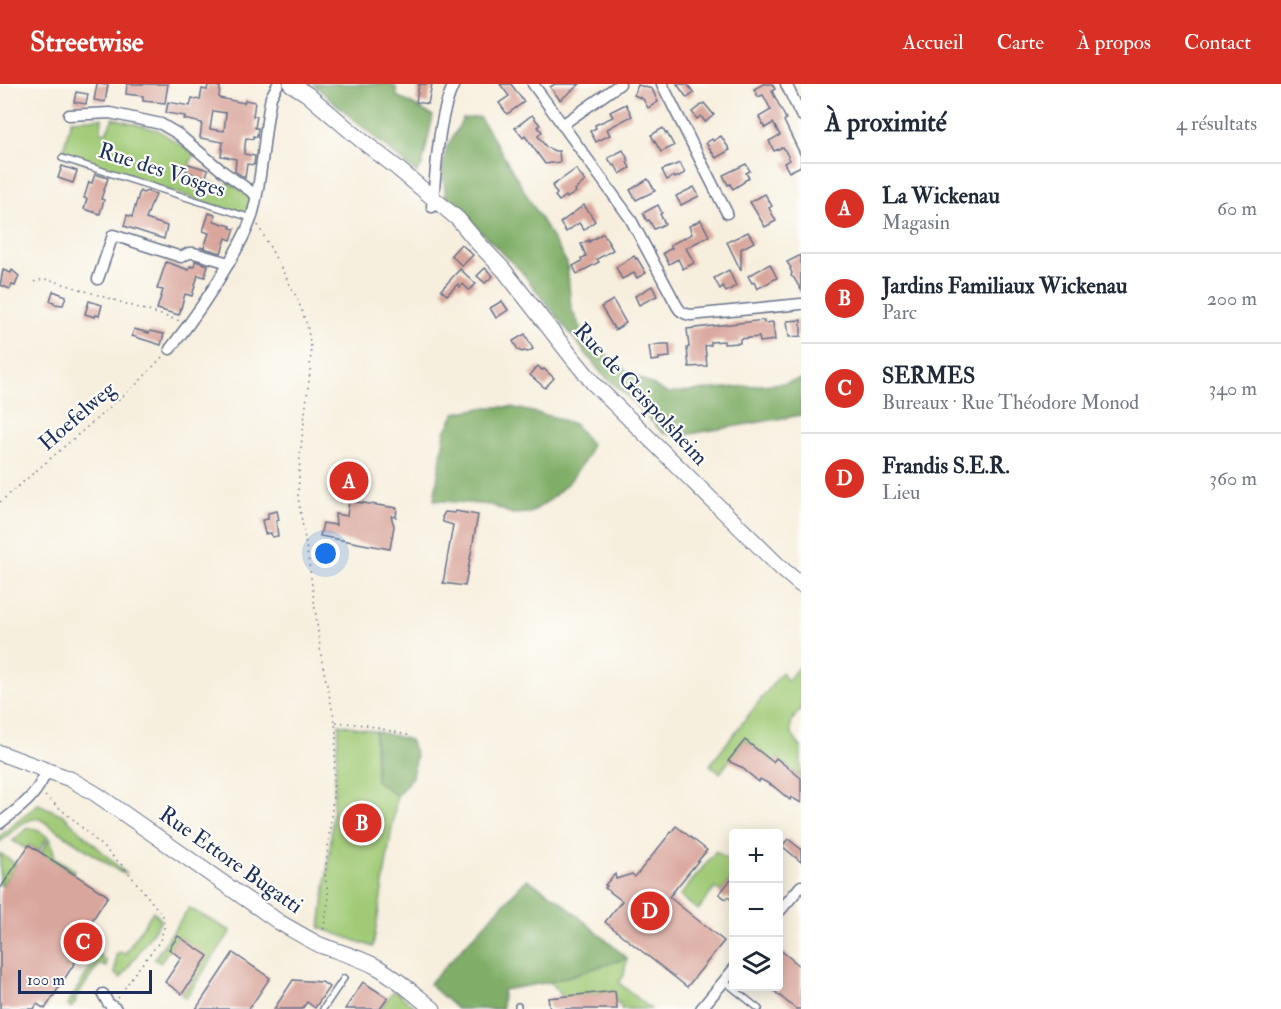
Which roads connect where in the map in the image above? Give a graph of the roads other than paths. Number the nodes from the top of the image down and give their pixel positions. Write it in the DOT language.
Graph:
graph roads {
  1 [pos="278,84"];
  2 [pos="291,84"];
  3 [pos="454,84"];
  4 [pos="533,84"];
  5 [pos="620,84"];
  6 [pos="662,84"];
  7 [pos="786,84"];
  8 [pos="303,89"];
  9 [pos="69,115"];
  10 [pos="801,115"];
  11 [pos="562,125"];
  12 [pos="62,158"];
  13 [pos="256,195"];
  14 [pos="429,199"];
  15 [pos="727,213"];
  16 [pos="251,218"];
  17 [pos="229,263"];
  18 [pos="98,279"];
  19 [pos="801,304"];
  20 [pos="170,349"];
  21 [pos="781,568"];
  22 [pos="801,585"];
  23 [pos="801,591"];
  24 [pos="0,753"];
  25 [pos="47,770"];
  26 [pos="0,823"];
  27 [pos="801,886"];
  28 [pos="783,907"];
  29 [pos="729,975"];
  30 [pos="344,978"];
  31 [pos="724,981"];
  32 [pos="103,994"];
  33 [pos="114,1008"];
  34 [pos="323,1009"];
  35 [pos="433,1009"];
  36 [pos="701,1009"];
  37 [pos="759,1009"];
  1 -- 13 [label="street, Rue des Vosges"];
  2 -- 8 [label="main road, Rue de Geispolsheim"];
  3 -- 14 [label="street"];
  4 -- 11 [label="street"];
  5 -- 11 [label="street"];
  6 -- 15 [label="street"];
  7 -- 10 [label="street"];
  8 -- 14 [label="main road, Rue de Geispolsheim"];
  9 -- 13 [label="street"];
  11 -- 19 [label="street"];
  12 -- 16 [label="lane, Rue des Vosges"];
  13 -- 16 [label="street, Rue des Vosges"];
  14 -- 21 [label="main road, Rue de Geispolsheim"];
  16 -- 17 [label="street, Rue des Vosges"];
  17 -- 18 [label="street"];
  17 -- 20 [label="street, Rue des Vosges"];
  21 -- 22 [label="main road, Rue de Geispolsheim"];
  21 -- 23 [label="main road, Rue de Geispolsheim"];
  24 -- 25 [label="main road, Rue Ettore Bugatti"];
  25 -- 26 [label="street"];
  25 -- 35 [label="main road, Rue Ettore Bugatti"];
  27 -- 28 [label="street"];
  29 -- 31 [label="street"];
  30 -- 34 [label="lane"];
  31 -- 36 [label="street"];
  31 -- 37 [label="lane"];
  32 -- 33 [label="street"];
}
